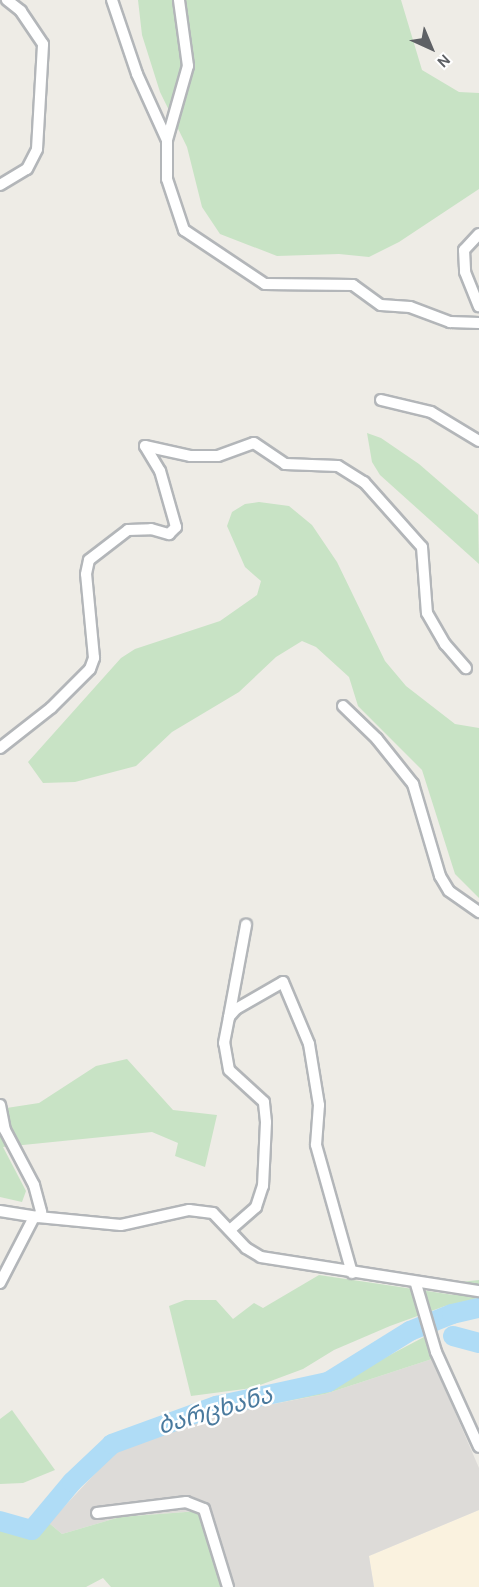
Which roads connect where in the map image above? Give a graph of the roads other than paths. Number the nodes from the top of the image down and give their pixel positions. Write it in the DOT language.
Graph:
graph roads {
  1 [pos="7,0"];
  2 [pos="112,0"];
  3 [pos="179,0"];
  4 [pos="167,140"];
  5 [pos="0,184"];
  6 [pos="479,234"];
  7 [pos="479,306"];
  8 [pos="479,323"];
  9 [pos="381,400"];
  10 [pos="479,441"];
  11 [pos="466,668"];
  12 [pos="343,706"];
  13 [pos="0,748"];
  14 [pos="479,912"];
  15 [pos="246,925"];
  16 [pos="229,1017"];
  17 [pos="2,1110"];
  18 [pos="0,1211"];
  19 [pos="36,1217"];
  20 [pos="231,1229"];
  21 [pos="352,1273"];
  22 [pos="0,1283"];
  23 [pos="416,1284"];
  24 [pos="479,1291"];
  25 [pos="479,1448"];
  26 [pos="97,1513"];
  27 [pos="228,1587"];
  1 -- 5 [label="street"];
  2 -- 4 [label="street"];
  3 -- 4 [label="street"];
  4 -- 8 [label="street"];
  6 -- 7 [label="street"];
  9 -- 10 [label="street"];
  11 -- 13 [label="street"];
  12 -- 14 [label="street"];
  15 -- 16 [label="street"];
  16 -- 20 [label="street"];
  16 -- 21 [label="street"];
  17 -- 19 [label="street"];
  18 -- 19 [label="street"];
  19 -- 20 [label="street"];
  19 -- 22 [label="street"];
  20 -- 21 [label="street"];
  21 -- 23 [label="street"];
  23 -- 24 [label="street"];
  23 -- 25 [label="street"];
  26 -- 27 [label="street"];
}
